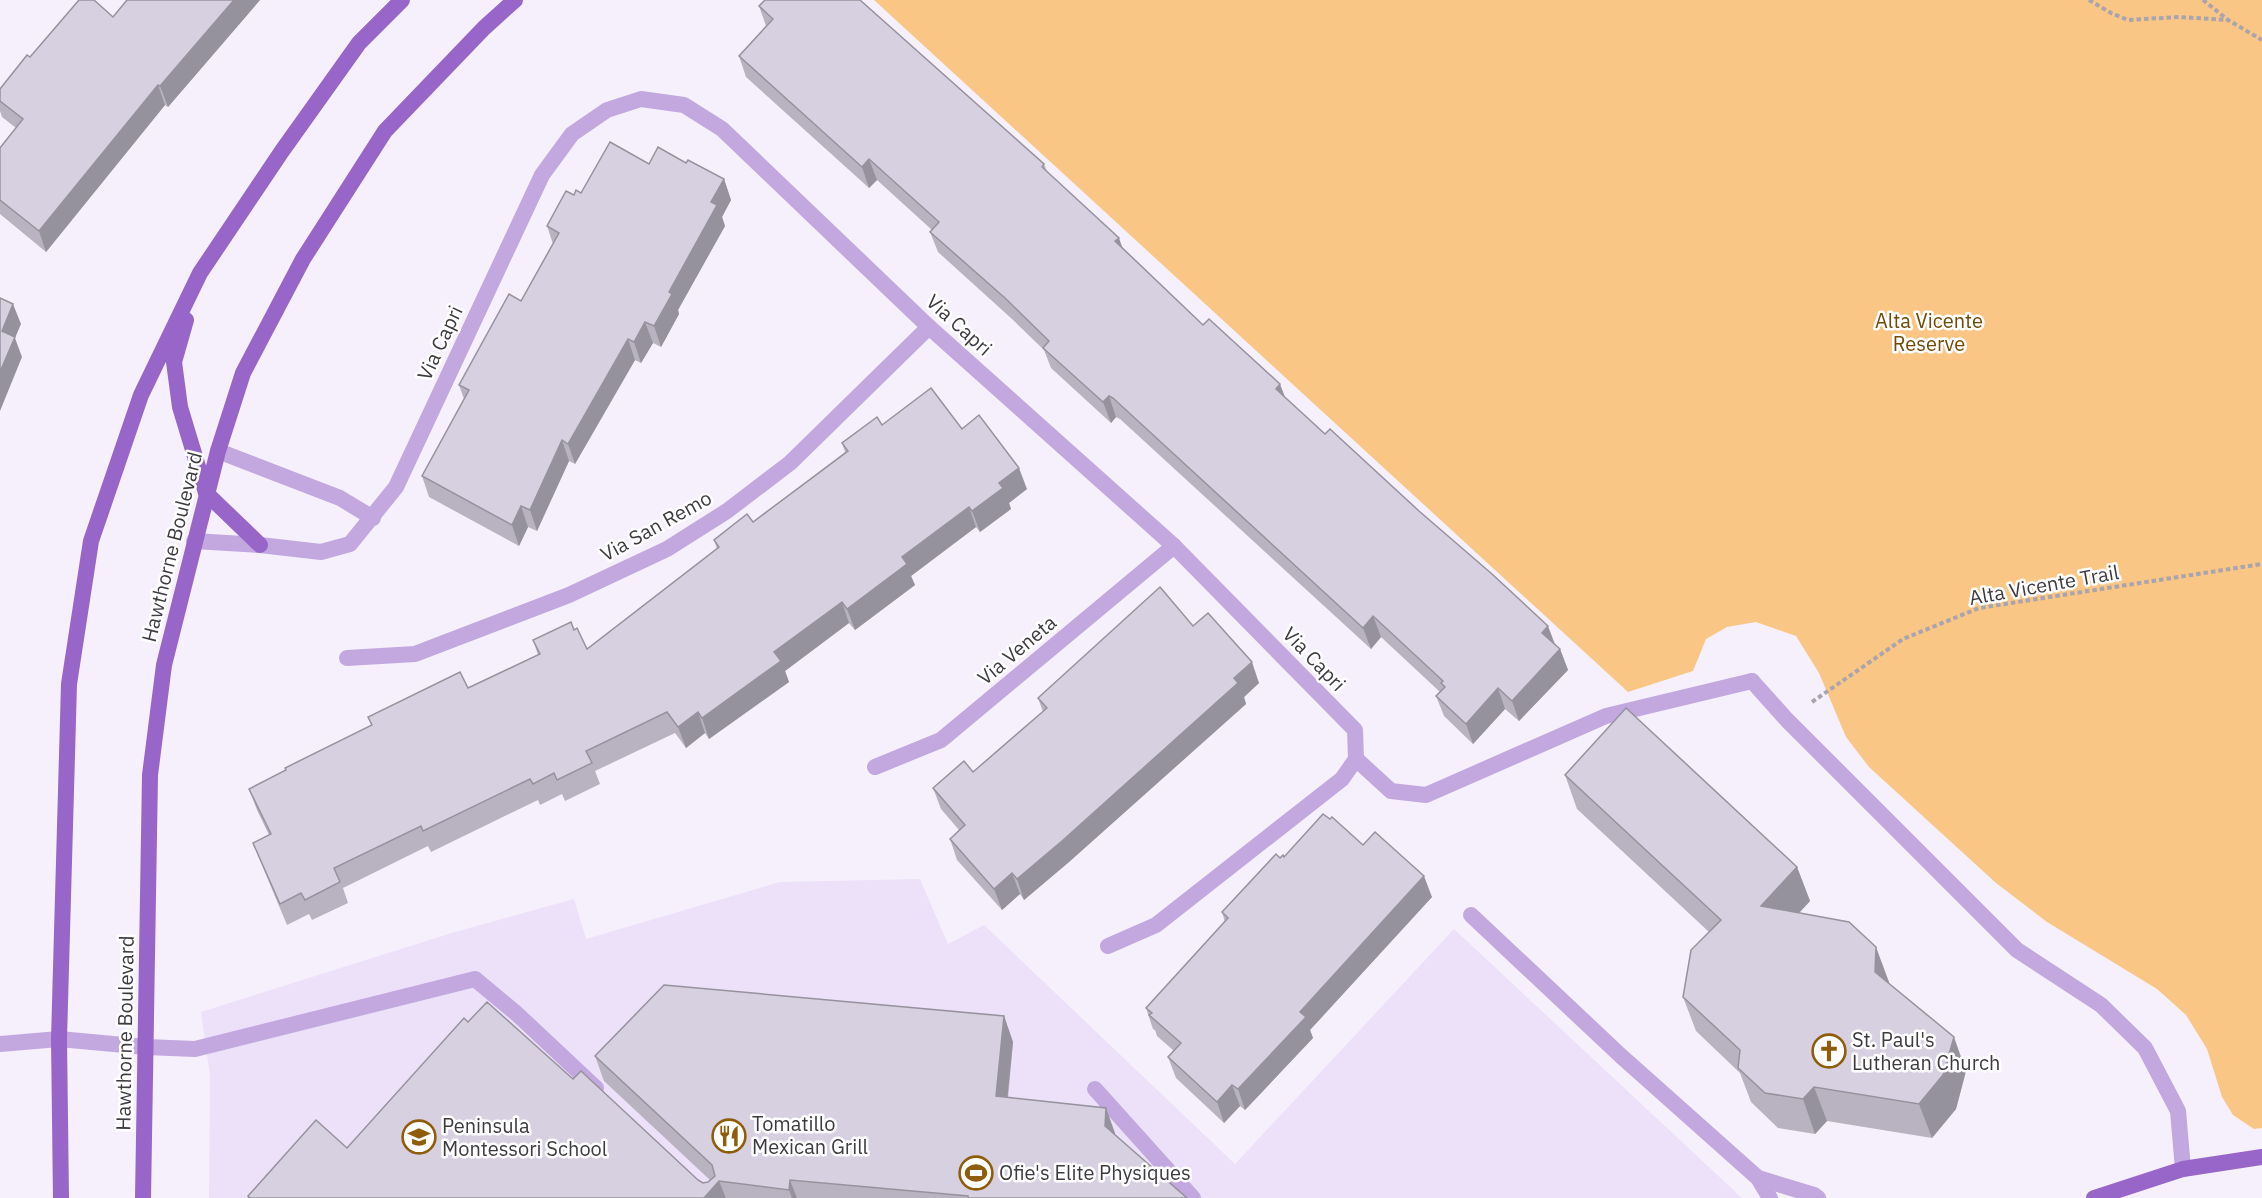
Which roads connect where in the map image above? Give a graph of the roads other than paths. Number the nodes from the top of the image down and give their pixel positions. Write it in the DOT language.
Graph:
graph roads {
  1 [pos="402,0"];
  2 [pos="515,0"];
  3 [pos="200,273"];
  4 [pos="929,327"];
  5 [pos="218,450"];
  6 [pos="206,493"];
  7 [pos="373,518"];
  8 [pos="194,542"];
  9 [pos="260,544"];
  10 [pos="1174,546"];
  11 [pos="347,658"];
  12 [pos="1356,759"];
  13 [pos="874,767"];
  14 [pos="1471,915"];
  15 [pos="1108,946"];
  16 [pos="59,1039"];
  17 [pos="0,1044"];
  18 [pos="146,1047"];
  19 [pos="1095,1089"];
  20 [pos="611,1102"];
  21 [pos="2262,1157"];
  22 [pos="2183,1169"];
  23 [pos="1758,1178"];
  24 [pos="61,1198"];
  25 [pos="143,1198"];
  26 [pos="1193,1198"];
  27 [pos="1770,1198"];
  28 [pos="1818,1198"];
  29 [pos="2094,1198"];
  1 -- 3 [label="main road"];
  2 -- 5 [label="main road, Hawthorne Boulevard"];
  3 -- 6 [label="main road"];
  3 -- 16 [label="main road"];
  4 -- 7 [label="street, Via Capri"];
  4 -- 10 [label="street, Via Capri"];
  4 -- 11 [label="street, Via San Remo"];
  5 -- 6 [label="main road, Hawthorne Boulevard"];
  5 -- 7 [label="street"];
  6 -- 8 [label="main road, Hawthorne Boulevard"];
  6 -- 9 [label="main road"];
  7 -- 9 [label="street, Via Capri"];
  8 -- 9 [label="street, Via Capri"];
  8 -- 18 [label="main road, Hawthorne Boulevard"];
  10 -- 12 [label="street, Via Capri"];
  10 -- 13 [label="street, Via Veneta"];
  12 -- 15 [label="street"];
  12 -- 22 [label="street"];
  14 -- 23 [label="street"];
  16 -- 17 [label="street"];
  16 -- 18 [label="street"];
  16 -- 24 [label="main road"];
  18 -- 20 [label="street"];
  18 -- 25 [label="main road, Hawthorne Boulevard"];
  19 -- 26 [label="street"];
  21 -- 22 [label="main road"];
  22 -- 29 [label="main road"];
  23 -- 27 [label="street"];
  23 -- 28 [label="street"];
}
